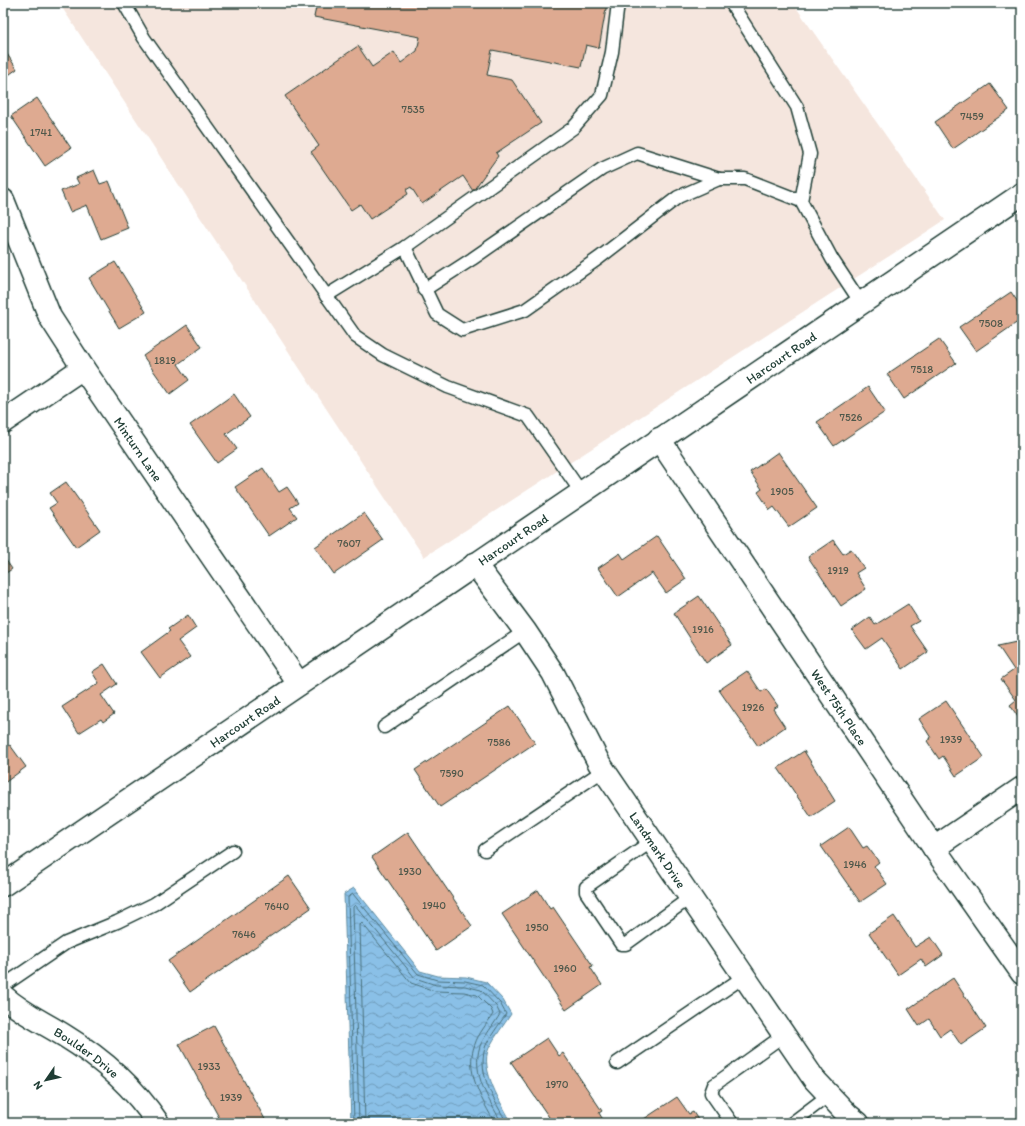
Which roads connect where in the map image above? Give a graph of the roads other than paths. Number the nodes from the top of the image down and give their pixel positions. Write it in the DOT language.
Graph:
graph roads {
  1 [pos="124,3"];
  2 [pos="618,3"];
  3 [pos="731,3"];
  4 [pos="719,179"];
  5 [pos="1022,194"];
  6 [pos="3,200"];
  7 [pos="801,201"];
  8 [pos="404,247"];
  9 [pos="424,290"];
  10 [pos="326,296"];
  11 [pos="861,303"];
  12 [pos="83,368"];
  13 [pos="3,422"];
  14 [pos="659,439"];
  15 [pos="581,492"];
  16 [pos="475,564"];
  17 [pos="525,631"];
  18 [pos="299,684"];
  19 [pos="384,727"];
  20 [pos="604,770"];
  21 [pos="1022,788"];
  22 [pos="652,841"];
  23 [pos="934,848"];
  24 [pos="485,850"];
  25 [pos="233,851"];
  26 [pos="3,885"];
  27 [pos="691,897"];
  28 [pos="1022,973"];
  29 [pos="744,976"];
  30 [pos="3,986"];
  31 [pos="3,996"];
  32 [pos="784,1035"];
  33 [pos="617,1063"];
  34 [pos="829,1095"];
  35 [pos="158,1123"];
  36 [pos="732,1123"];
  37 [pos="792,1123"];
  38 [pos="858,1123"];
  1 -- 10 [label="lane"];
  2 -- 8 [label="lane"];
  3 -- 7 [label="lane"];
  4 -- 7 [label="lane"];
  4 -- 9 [label="lane"];
  4 -- 9 [label="lane"];
  5 -- 11 [label="street, Harcourt Road"];
  6 -- 12 [label="street, Minturn Lane"];
  7 -- 11 [label="lane"];
  8 -- 9 [label="lane"];
  8 -- 10 [label="lane"];
  10 -- 15 [label="lane"];
  11 -- 14 [label="street, Harcourt Road"];
  12 -- 13 [label="street"];
  12 -- 18 [label="street, Minturn Lane"];
  14 -- 15 [label="street, Harcourt Road"];
  14 -- 23 [label="street, West 75th Place"];
  15 -- 16 [label="street, Harcourt Road"];
  16 -- 17 [label="street, Landmark Drive"];
  16 -- 18 [label="street, Harcourt Road"];
  17 -- 19 [label="lane"];
  17 -- 20 [label="street, Landmark Drive"];
  18 -- 26 [label="street, Harcourt Road"];
  20 -- 22 [label="street, Landmark Drive"];
  20 -- 24 [label="lane"];
  21 -- 23 [label="street"];
  22 -- 27 [label="street, Landmark Drive"];
  22 -- 27 [label="lane"];
  23 -- 28 [label="street, West 75th Place"];
  25 -- 30 [label="lane"];
  27 -- 29 [label="street, Landmark Drive"];
  29 -- 32 [label="street, Landmark Drive"];
  29 -- 33 [label="lane"];
  31 -- 35 [label="street, Boulder Drive"];
  32 -- 34 [label="street, Landmark Drive"];
  32 -- 36 [label="lane"];
  34 -- 37 [label="lane"];
  34 -- 38 [label="street, Landmark Drive"];
}
